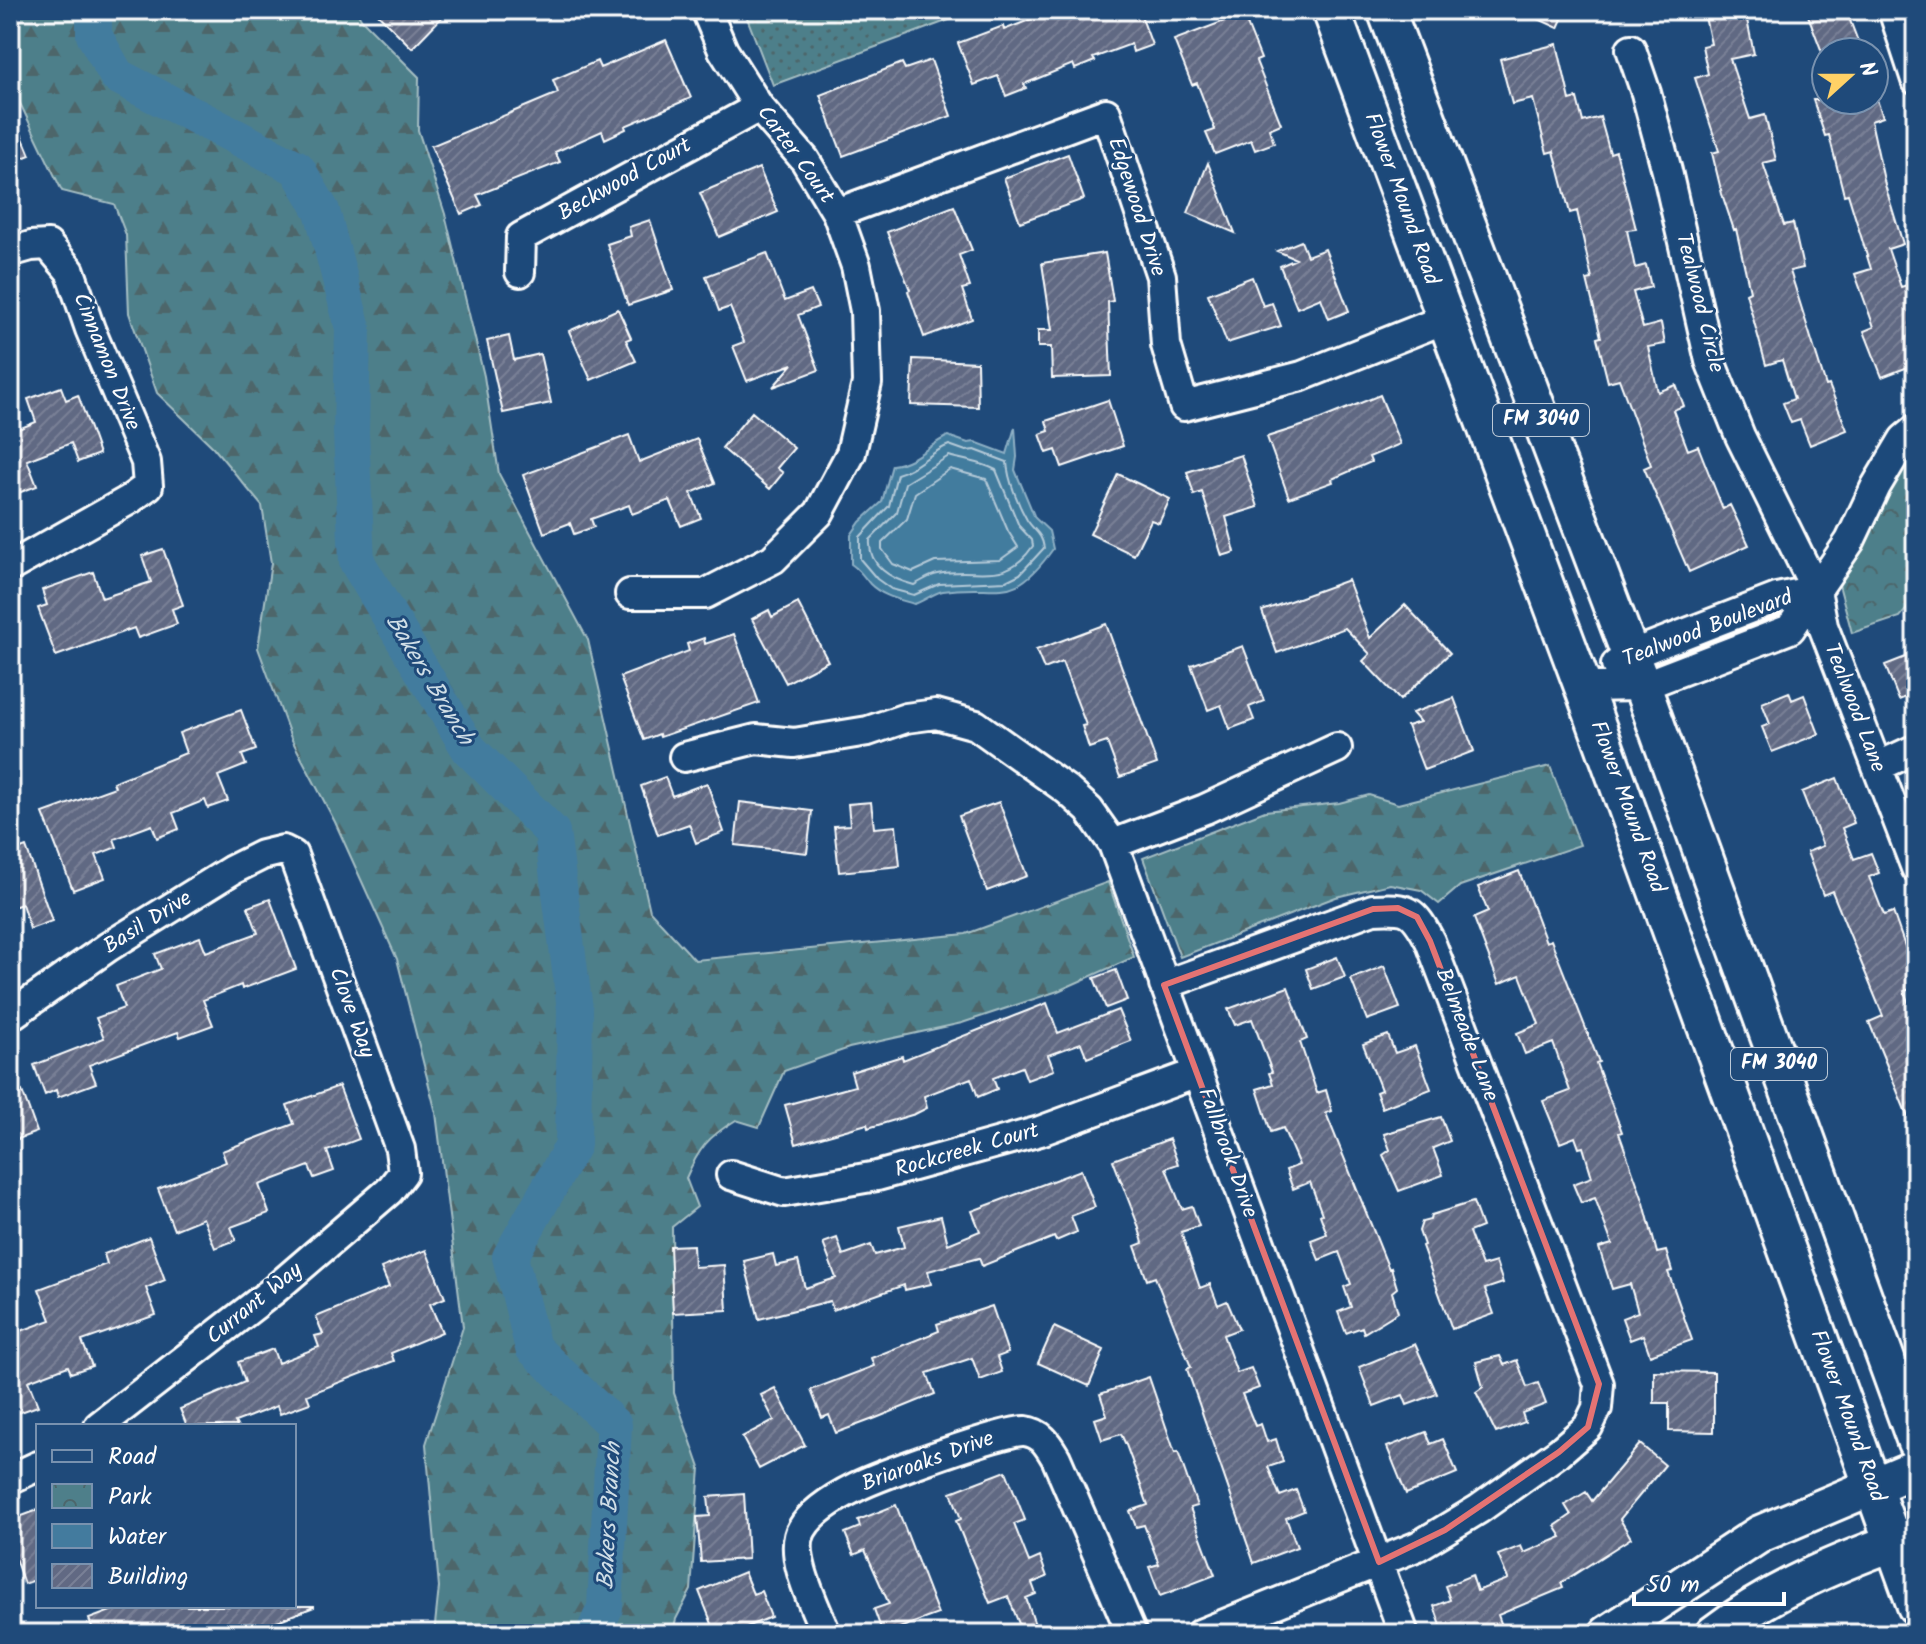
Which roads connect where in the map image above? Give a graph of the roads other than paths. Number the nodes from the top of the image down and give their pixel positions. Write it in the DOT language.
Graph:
graph roads {
  1 [pos="706,10"];
  2 [pos="1331,10"];
  3 [pos="1386,10"];
  4 [pos="1893,10"];
  5 [pos="1631,49"];
  6 [pos="1916,80"];
  7 [pos="759,107"];
  8 [pos="837,213"];
  9 [pos="10,252"];
  10 [pos="520,272"];
  11 [pos="1445,319"];
  12 [pos="1916,429"];
  13 [pos="10,567"];
  14 [pos="1816,590"];
  15 [pos="630,594"];
  16 [pos="1636,671"];
  17 [pos="1583,687"];
  18 [pos="1337,748"];
  19 [pos="1916,749"];
  20 [pos="684,757"];
  21 [pos="1877,767"];
  22 [pos="1113,844"];
  23 [pos="293,855"];
  24 [pos="1916,868"];
  25 [pos="1164,985"];
  26 [pos="10,1016"];
  27 [pos="1197,1073"];
  28 [pos="403,1173"];
  29 [pos="731,1175"];
  30 [pos="102,1424"];
  31 [pos="1916,1442"];
  32 [pos="36,1467"];
  33 [pos="1916,1468"];
  34 [pos="10,1479"];
  35 [pos="1871,1487"];
  36 [pos="1904,1538"];
  37 [pos="1379,1562"];
  38 [pos="1916,1606"];
  39 [pos="826,1634"];
  40 [pos="1132,1634"];
  41 [pos="1200,1634"];
  42 [pos="1404,1634"];
  43 [pos="1608,1634"];
  44 [pos="1714,1634"];
  1 -- 7 [label="street, Carter Court"];
  2 -- 11 [label="main road, Flower Mound Road / FM 3040"];
  3 -- 16 [label="main road, FM 3040"];
  4 -- 6 [label="street"];
  5 -- 14 [label="street, Tealwood Circle"];
  7 -- 8 [label="street, Carter Court"];
  7 -- 10 [label="street, Beckwood Court"];
  8 -- 11 [label="street, Edgewood Drive"];
  8 -- 15 [label="street, Carter Court"];
  9 -- 13 [label="street, Cinnamon Drive"];
  11 -- 17 [label="main road, Flower Mound Road / FM 3040"];
  12 -- 14 [label="street, Tealwood Boulevard"];
  14 -- 16 [label="street, Tealwood Boulevard"];
  14 -- 21 [label="street, Tealwood Lane"];
  16 -- 17 [label="street, Tealwood Boulevard"];
  16 -- 31 [label="main road, FM 3040"];
  17 -- 35 [label="main road, Flower Mound Road / FM 3040"];
  18 -- 22 [label="street"];
  19 -- 21 [label="street"];
  20 -- 22 [label="street, Fallbrook Drive"];
  21 -- 24 [label="street, Tealwood Lane"];
  22 -- 25 [label="street, Fallbrook Drive"];
  23 -- 26 [label="street, Basil Drive"];
  23 -- 28 [label="street, Clove Way"];
  25 -- 27 [label="street, Fallbrook Drive"];
  25 -- 37 [label="street, Belmeade Lane"];
  27 -- 29 [label="street, Rockcreek Court"];
  27 -- 37 [label="street, Fallbrook Drive"];
  28 -- 30 [label="street, Currant Way"];
  32 -- 34 [label="street"];
  33 -- 35 [label="main road"];
  35 -- 36 [label="main road, Flower Mound Road / FM 3040"];
  35 -- 43 [label="main road"];
  36 -- 38 [label="main road, Flower Mound Road / FM 3040"];
  36 -- 44 [label="main road"];
  37 -- 41 [label="street"];
  37 -- 42 [label="street, Fallbrook Drive"];
  39 -- 40 [label="street, Briaroaks Drive"];
}
